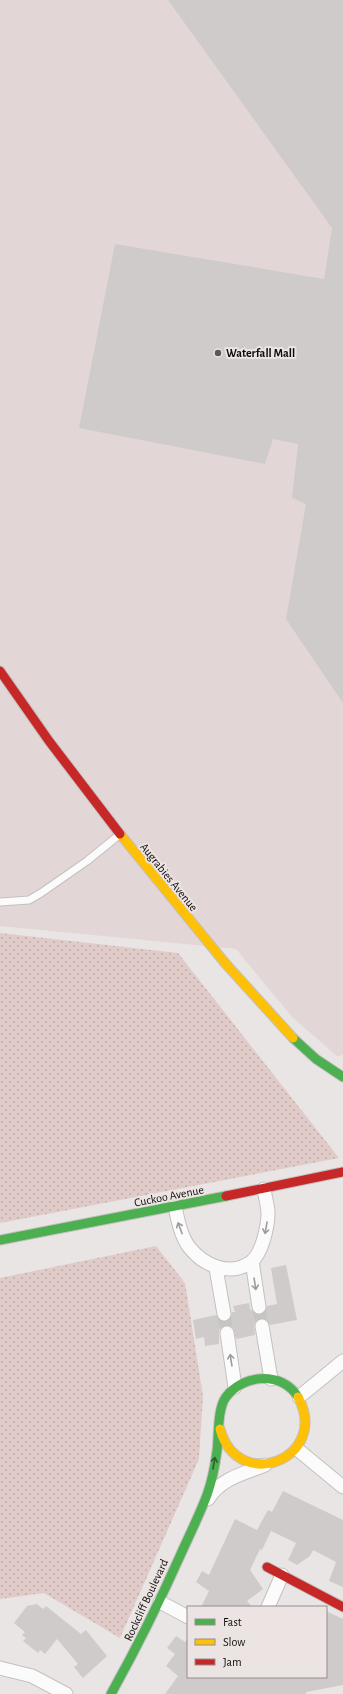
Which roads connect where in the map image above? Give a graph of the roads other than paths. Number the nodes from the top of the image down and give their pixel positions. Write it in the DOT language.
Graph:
graph roads {
  1 [pos="0,671"];
  2 [pos="119,835"];
  3 [pos="0,902"];
  4 [pos="343,1077"];
  5 [pos="343,1172"];
  6 [pos="264,1189"];
  7 [pos="175,1207"];
  8 [pos="0,1240"];
  9 [pos="252,1261"];
  10 [pos="216,1268"];
  11 [pos="259,1307"];
  12 [pos="224,1314"];
  13 [pos="262,1326"];
  14 [pos="227,1333"];
  15 [pos="343,1361"];
  16 [pos="271,1379"];
  17 [pos="235,1387"];
  18 [pos="299,1397"];
  19 [pos="220,1429"];
  20 [pos="297,1449"];
  21 [pos="265,1465"];
  22 [pos="343,1487"];
  23 [pos="198,1514"];
  24 [pos="267,1567"];
  25 [pos="282,1575"];
  26 [pos="160,1602"];
  27 [pos="268,1606"];
  28 [pos="343,1607"];
  29 [pos="187,1616"];
  30 [pos="0,1668"];
  31 [pos="66,1694"];
  32 [pos="111,1694"];
  1 -- 2 [label="street, Augrabies Avenue"];
  2 -- 3 [label="lane"];
  2 -- 4 [label="street, Augrabies Avenue"];
  5 -- 6 [label="street, Cuckoo Avenue"];
  6 -- 7 [label="street, Cuckoo Avenue"];
  6 -- 9 [label="street, one-way"];
  7 -- 8 [label="street, Cuckoo Avenue"];
  10 -- 7 [label="street, one-way"];
  9 -- 10 [label="street"];
  9 -- 11 [label="street, one-way"];
  10 -- 12 [label="street"];
  13 -- 16 [label="street"];
  17 -- 14 [label="street, one-way"];
  15 -- 18 [label="street"];
  16 -- 17 [label="street"];
  16 -- 18 [label="street"];
  17 -- 19 [label="street"];
  18 -- 20 [label="street"];
  19 -- 21 [label="street"];
  23 -- 19 [label="street, Rockcliff Boulevard, one-way"];
  20 -- 21 [label="street"];
  20 -- 22 [label="street"];
  21 -- 23 [label="street"];
  23 -- 26 [label="street, Rockcliff Boulevard"];
  24 -- 25 [label="street"];
  25 -- 27 [label="street"];
  25 -- 28 [label="street"];
  26 -- 29 [label="street"];
  26 -- 32 [label="street, Rockcliff Boulevard"];
  30 -- 31 [label="street"];
}
